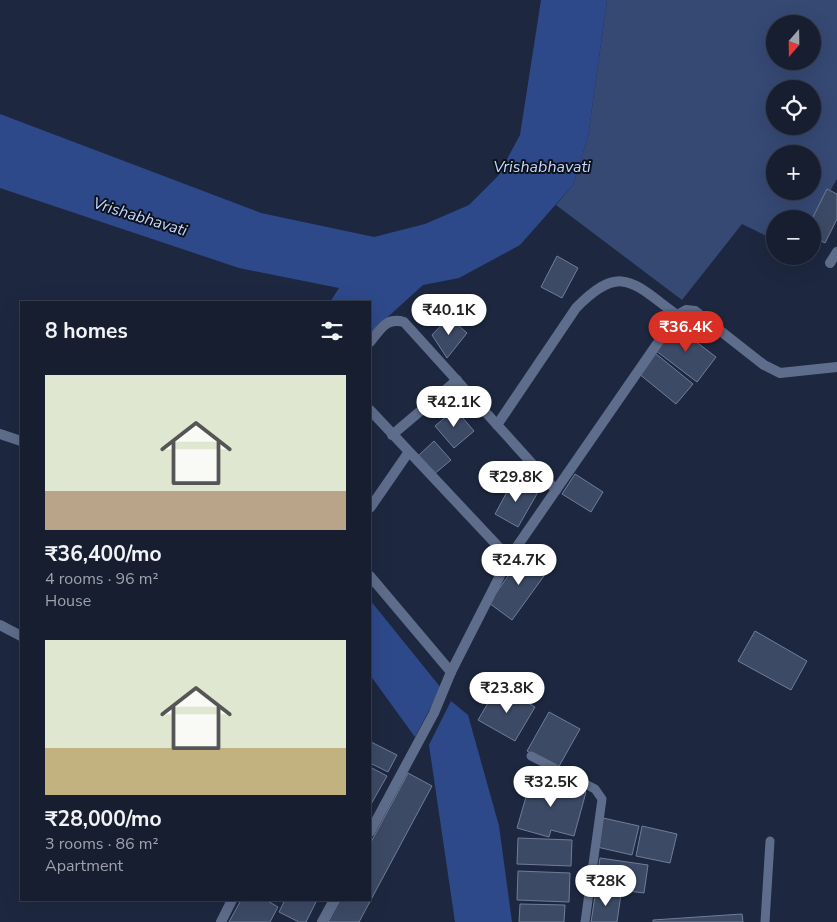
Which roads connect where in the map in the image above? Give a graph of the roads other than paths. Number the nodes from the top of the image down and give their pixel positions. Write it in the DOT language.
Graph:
graph roads {
  1 [pos="837,252"];
  2 [pos="830,263"];
  3 [pos="677,315"];
  4 [pos="371,341"];
  5 [pos="837,367"];
  6 [pos="457,380"];
  7 [pos="371,411"];
  8 [pos="497,425"];
  9 [pos="0,434"];
  10 [pos="392,435"];
  11 [pos="20,441"];
  12 [pos="408,454"];
  13 [pos="556,490"];
  14 [pos="371,507"];
  15 [pos="509,558"];
  16 [pos="371,577"];
  17 [pos="0,625"];
  18 [pos="20,635"];
  19 [pos="451,672"];
  20 [pos="531,756"];
  21 [pos="371,830"];
  22 [pos="770,841"];
  23 [pos="231,901"];
  24 [pos="333,901"];
  25 [pos="220,922"];
  26 [pos="322,922"];
  27 [pos="585,922"];
  28 [pos="764,922"];
  1 -- 2 [label="street"];
  3 -- 5 [label="street"];
  3 -- 8 [label="street"];
  3 -- 13 [label="street"];
  4 -- 6 [label="street"];
  6 -- 8 [label="street"];
  6 -- 10 [label="street"];
  7 -- 10 [label="street"];
  8 -- 13 [label="street"];
  9 -- 11 [label="street"];
  10 -- 12 [label="street"];
  12 -- 14 [label="street"];
  12 -- 15 [label="street"];
  13 -- 15 [label="street"];
  15 -- 19 [label="street"];
  16 -- 19 [label="street"];
  17 -- 18 [label="street"];
  19 -- 21 [label="street"];
  20 -- 27 [label="lane"];
  22 -- 28 [label="lane"];
  23 -- 25 [label="street"];
  24 -- 26 [label="street"];
}
